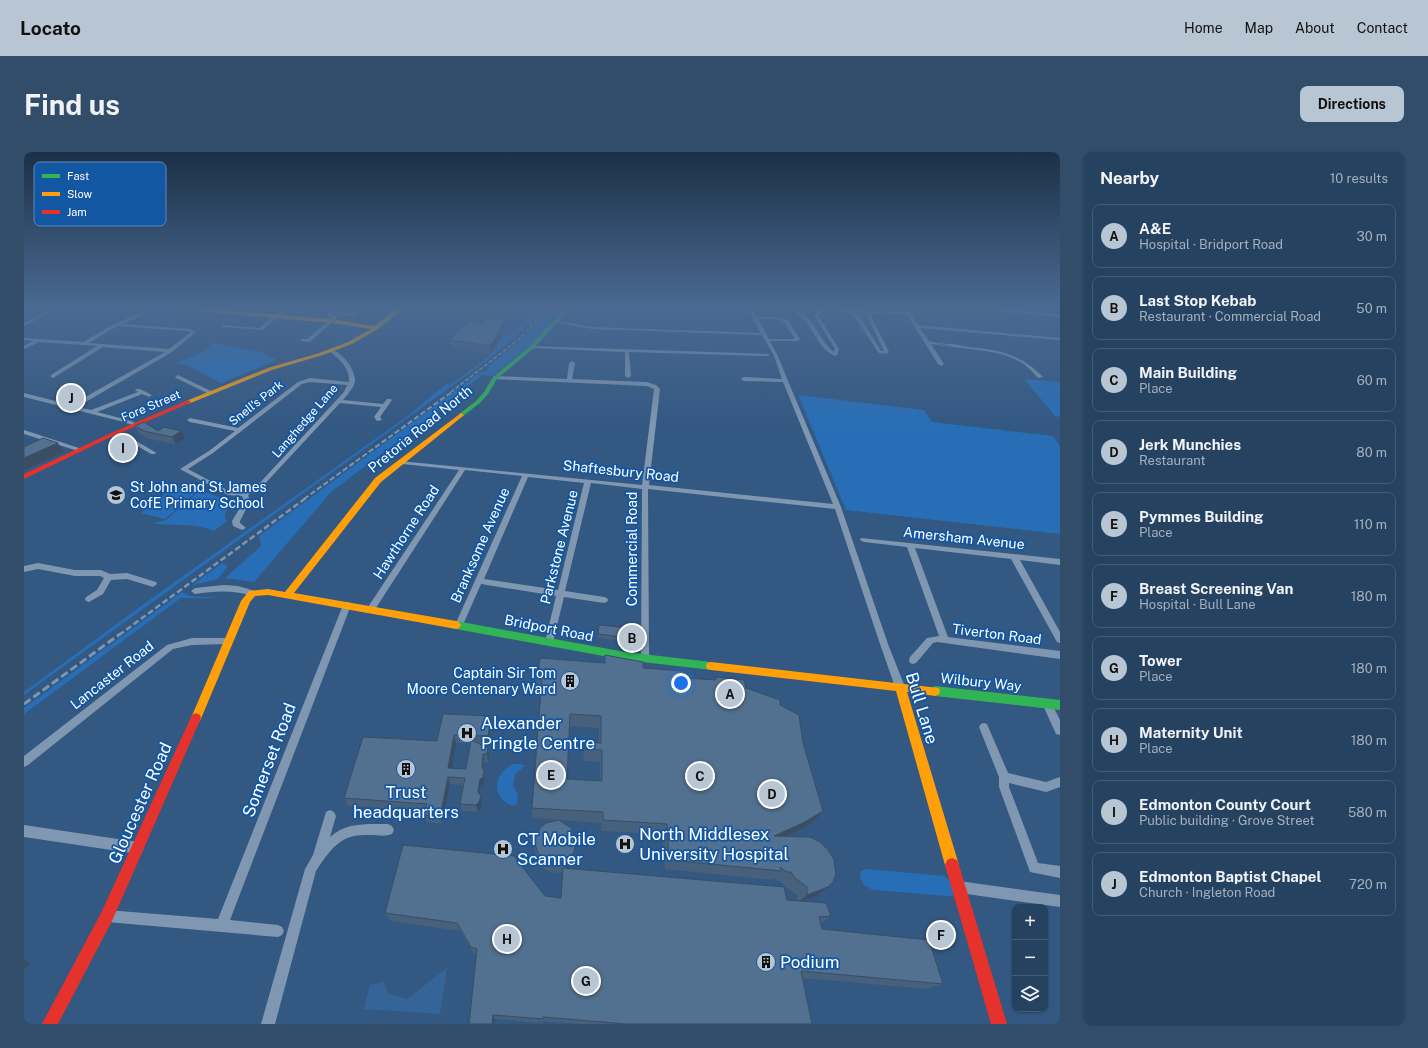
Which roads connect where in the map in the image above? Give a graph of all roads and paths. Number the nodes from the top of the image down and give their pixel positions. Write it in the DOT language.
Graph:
graph roads {
  1 [pos="100,347"];
  2 [pos="122,347"];
  3 [pos="175,347"];
  4 [pos="342,347"];
  5 [pos="532,347"];
  6 [pos="771,347"];
  7 [pos="825,347"];
  8 [pos="835,347"];
  9 [pos="877,347"];
  10 [pos="884,347"];
  11 [pos="930,347"];
  12 [pos="961,347"];
  13 [pos="627,350"];
  14 [pos="170,351"];
  15 [pos="332,351"];
  16 [pos="768,355"];
  17 [pos="572,363"];
  18 [pos="941,364"];
  19 [pos="53,376"];
  20 [pos="628,376"];
  21 [pos="178,377"];
  22 [pos="1040,377"];
  23 [pos="495,378"];
  24 [pos="744,379"];
  25 [pos="569,381"];
  26 [pos="785,381"];
  27 [pos="351,384"];
  28 [pos="210,393"];
  29 [pos="24,395"];
  30 [pos="149,395"];
  31 [pos="389,400"];
  32 [pos="339,401"];
  33 [pos="385,406"];
  34 [pos="72,407"];
  35 [pos="92,412"];
  36 [pos="190,420"];
  37 [pos="379,420"];
  38 [pos="136,426"];
  39 [pos="240,430"];
  40 [pos="24,432"];
  41 [pos="119,433"];
  42 [pos="80,450"];
  43 [pos="153,453"];
  44 [pos="402,462"];
  45 [pos="463,468"];
  46 [pos="526,475"];
  47 [pos="24,477"];
  48 [pos="588,481"];
  49 [pos="645,487"];
  50 [pos="244,494"];
  51 [pos="838,507"];
  52 [pos="242,528"];
  53 [pos="864,540"];
  54 [pos="910,546"];
  55 [pos="1014,557"];
  56 [pos="1060,562"];
  57 [pos="24,568"];
  58 [pos="109,577"];
  59 [pos="479,581"];
  60 [pos="153,584"];
  61 [pos="195,591"];
  62 [pos="252,593"];
  63 [pos="561,594"];
  64 [pos="287,595"];
  65 [pos="89,599"];
  66 [pos="604,600"];
  67 [pos="347,605"];
  68 [pos="371,609"];
  69 [pos="459,625"];
  70 [pos="940,625"];
  71 [pos="930,640"];
  72 [pos="945,640"];
  73 [pos="1060,640"];
  74 [pos="229,641"];
  75 [pos="549,642"];
  76 [pos="1060,655"];
  77 [pos="644,658"];
  78 [pos="913,660"];
  79 [pos="900,687"];
  80 [pos="1047,703"];
  81 [pos="1060,705"];
  82 [pos="984,727"];
  83 [pos="1060,731"];
  84 [pos="24,762"];
  85 [pos="1004,777"];
  86 [pos="1060,782"];
  87 [pos="330,816"];
  88 [pos="388,830"];
  89 [pos="24,831"];
  90 [pos="138,848"];
  91 [pos="318,858"];
  92 [pos="1060,872"];
  93 [pos="959,887"];
  94 [pos="1060,901"];
  95 [pos="106,916"];
  96 [pos="222,926"];
  97 [pos="278,931"];
  98 [pos="50,1024"];
  99 [pos="268,1024"];
  100 [pos="999,1024"];
  1 -- 19 [label="street"];
  2 -- 14 [label="street"];
  3 -- 14 [label="street"];
  4 -- 15 [label="street, Fore Street"];
  5 -- 13 [label="street"];
  5 -- 23 [label="street, Pretoria Road North"];
  6 -- 26 [label="street, Bull Lane"];
  7 -- 8 [label="street"];
  9 -- 10 [label="street"];
  11 -- 18 [label="street"];
  12 -- 22 [label="street"];
  13 -- 16 [label="street"];
  13 -- 20 [label="street"];
  14 -- 34 [label="street"];
  15 -- 27 [label="street, Langhedge Lane"];
  15 -- 28 [label="street, Fore Street"];
  17 -- 25 [label="street"];
  21 -- 28 [label="street"];
  23 -- 25 [label="street, Commercial Road"];
  23 -- 44 [label="street, Pretoria Road North"];
  24 -- 26 [label="street"];
  25 -- 49 [label="street, Commercial Road"];
  26 -- 51 [label="street, Bull Lane"];
  27 -- 32 [label="street, Langhedge Lane"];
  27 -- 39 [label="street, Snell's Park"];
  28 -- 38 [label="street, Fore Street"];
  29 -- 34 [label="street"];
  30 -- 35 [label="street"];
  31 -- 33 [label="street"];
  32 -- 33 [label="street"];
  32 -- 50 [label="street, Langhedge Lane"];
  33 -- 37 [label="street"];
  34 -- 35 [label="street"];
  35 -- 38 [label="street"];
  36 -- 39 [label="street"];
  38 -- 41 [label="street, Fore Street"];
  39 -- 50 [label="street, Snell's Park"];
  40 -- 42 [label="street"];
  41 -- 42 [label="street, Fore Street"];
  41 -- 43 [label="street"];
  42 -- 47 [label="street, Fore Street"];
  44 -- 45 [label="street, Shaftesbury Road"];
  44 -- 64 [label="street, Pretoria Road North"];
  45 -- 46 [label="street, Shaftesbury Road"];
  45 -- 68 [label="street, Hawthorne Road"];
  46 -- 48 [label="street, Shaftesbury Road"];
  46 -- 59 [label="street, Branksome Avenue"];
  48 -- 49 [label="street, Shaftesbury Road"];
  48 -- 63 [label="street, Parkstone Avenue"];
  49 -- 51 [label="street, Shaftesbury Road"];
  49 -- 77 [label="street, Commercial Road"];
  50 -- 52 [label="street"];
  51 -- 79 [label="street, Bull Lane"];
  53 -- 54 [label="street, Amersham Avenue"];
  54 -- 55 [label="street, Amersham Avenue"];
  54 -- 70 [label="street"];
  55 -- 56 [label="street, Amersham Avenue"];
  55 -- 73 [label="street"];
  57 -- 58 [label="street"];
  58 -- 60 [label="street"];
  58 -- 65 [label="street"];
  59 -- 63 [label="street"];
  59 -- 69 [label="street, Branksome Avenue"];
  61 -- 62 [label="street, Bridport Road"];
  62 -- 64 [label="street, Bridport Road"];
  62 -- 74 [label="street, Gloucester Road"];
  63 -- 66 [label="street"];
  63 -- 75 [label="street, Parkstone Avenue"];
  64 -- 67 [label="street, Bridport Road"];
  67 -- 68 [label="street, Bridport Road"];
  67 -- 96 [label="street, Somerset Road"];
  68 -- 69 [label="street, Bridport Road"];
  69 -- 75 [label="street, Bridport Road"];
  70 -- 71 [label="street, Tiverton Road"];
  70 -- 72 [label="street"];
  71 -- 72 [label="street, Tiverton Road"];
  71 -- 78 [label="street, Tiverton Road"];
  72 -- 76 [label="street, Tiverton Road"];
  74 -- 84 [label="street, Lancaster Road"];
  74 -- 90 [label="street, Gloucester Road"];
  75 -- 77 [label="street, Bridport Road"];
  77 -- 79 [label="street, Bridport Road"];
  79 -- 80 [label="street, Wilbury Way"];
  79 -- 93 [label="street, Bull Lane"];
  80 -- 81 [label="street, Wilbury Way"];
  80 -- 83 [label="street"];
  82 -- 85 [label="street"];
  85 -- 86 [label="street"];
  85 -- 92 [label="street"];
  87 -- 91 [label="street"];
  88 -- 91 [label="street"];
  89 -- 90 [label="street"];
  90 -- 95 [label="street, Gloucester Road"];
  91 -- 99 [label="street"];
  93 -- 94 [label="street"];
  93 -- 100 [label="street, Bull Lane"];
  95 -- 96 [label="street"];
  95 -- 98 [label="street, Gloucester Road"];
  96 -- 97 [label="street"];
}
